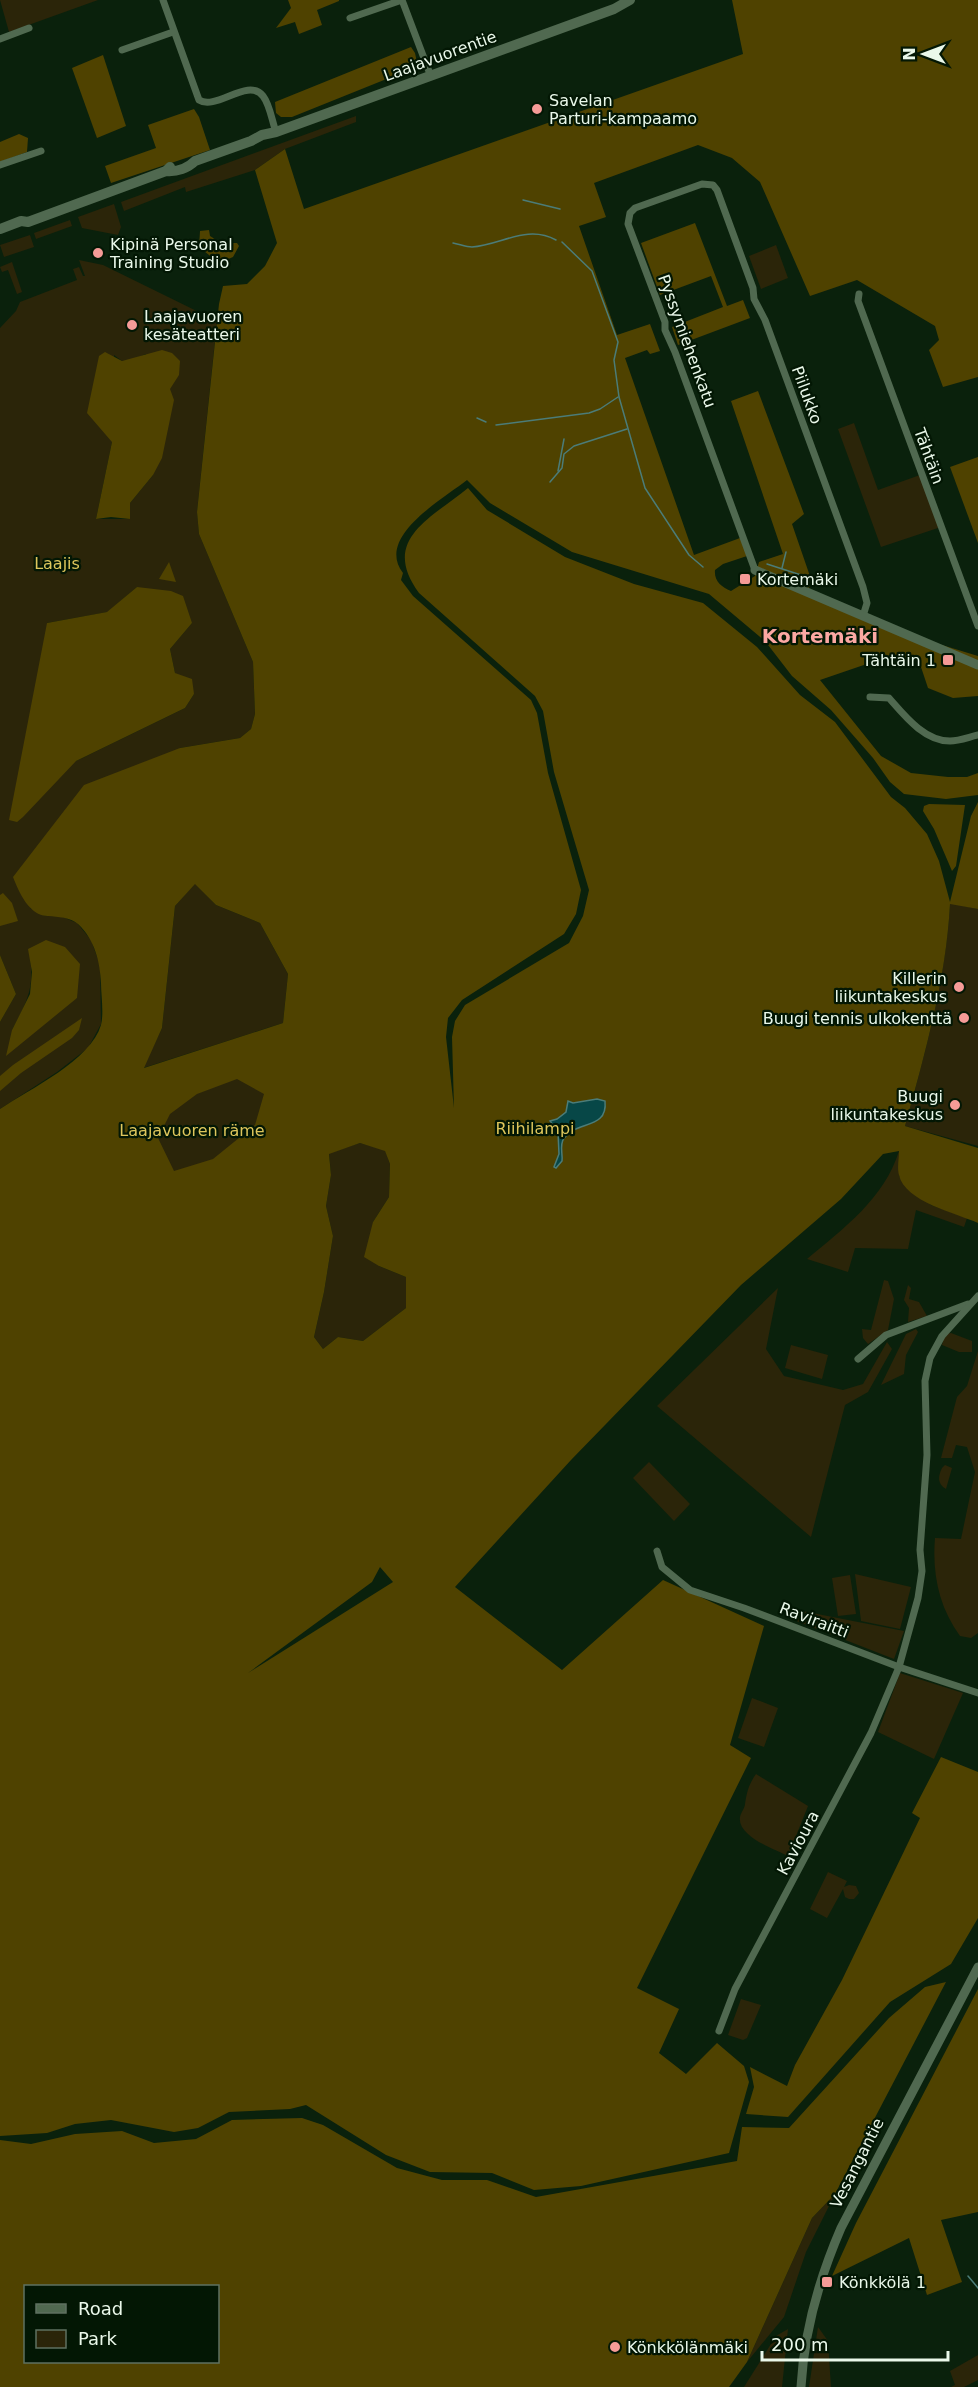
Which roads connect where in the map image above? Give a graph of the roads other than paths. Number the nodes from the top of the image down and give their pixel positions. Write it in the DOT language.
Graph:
graph roads {
  1 [pos="162,0"];
  2 [pos="402,0"];
  3 [pos="630,0"];
  4 [pos="641,0"];
  5 [pos="614,9"];
  6 [pos="350,18"];
  7 [pos="29,28"];
  8 [pos="173,32"];
  9 [pos="0,39"];
  10 [pos="123,50"];
  11 [pos="430,75"];
  12 [pos="276,132"];
  13 [pos="41,151"];
  14 [pos="0,165"];
  15 [pos="713,185"];
  16 [pos="28,222"];
  17 [pos="0,229"];
  18 [pos="0,236"];
  19 [pos="859,294"];
  20 [pos="754,566"];
  21 [pos="863,616"];
  22 [pos="978,626"];
  23 [pos="978,665"];
  24 [pos="870,698"];
  25 [pos="978,735"];
  26 [pos="978,1296"];
  27 [pos="970,1303"];
  28 [pos="858,1359"];
  29 [pos="657,1551"];
  30 [pos="898,1667"];
  31 [pos="978,1693"];
  32 [pos="978,1967"];
  33 [pos="719,2031"];
  34 [pos="801,2387"];
  1 -- 8 [label="street"];
  2 -- 6 [label="street"];
  2 -- 11 [label="street"];
  3 -- 5 [label="main road, Laajavuorentie"];
  4 -- 5 [label="main road, Laajavuorentie"];
  5 -- 11 [label="main road, Laajavuorentie"];
  7 -- 9 [label="street"];
  8 -- 10 [label="street"];
  8 -- 12 [label="street"];
  11 -- 12 [label="main road, Laajavuorentie"];
  12 -- 16 [label="main road, Laajavuorentie"];
  13 -- 14 [label="street"];
  15 -- 20 [label="street, Pyssymiehenkatu"];
  15 -- 21 [label="street, Piilukko"];
  16 -- 17 [label="main road, Laajavuorentie"];
  16 -- 18 [label="main road, Laajavuorentie"];
  19 -- 22 [label="street, Tähtäin"];
  20 -- 21 [label="street, Pyssymiehenkatu"];
  21 -- 23 [label="street, Pyssymiehenkatu"];
  24 -- 25 [label="street"];
  26 -- 27 [label="street"];
  27 -- 28 [label="street"];
  27 -- 30 [label="street, Kavioura"];
  29 -- 30 [label="street, Raviraitti"];
  30 -- 31 [label="street, Raviraitti"];
  30 -- 33 [label="street, Kavioura"];
  32 -- 34 [label="street, Vesangantie"];
}
